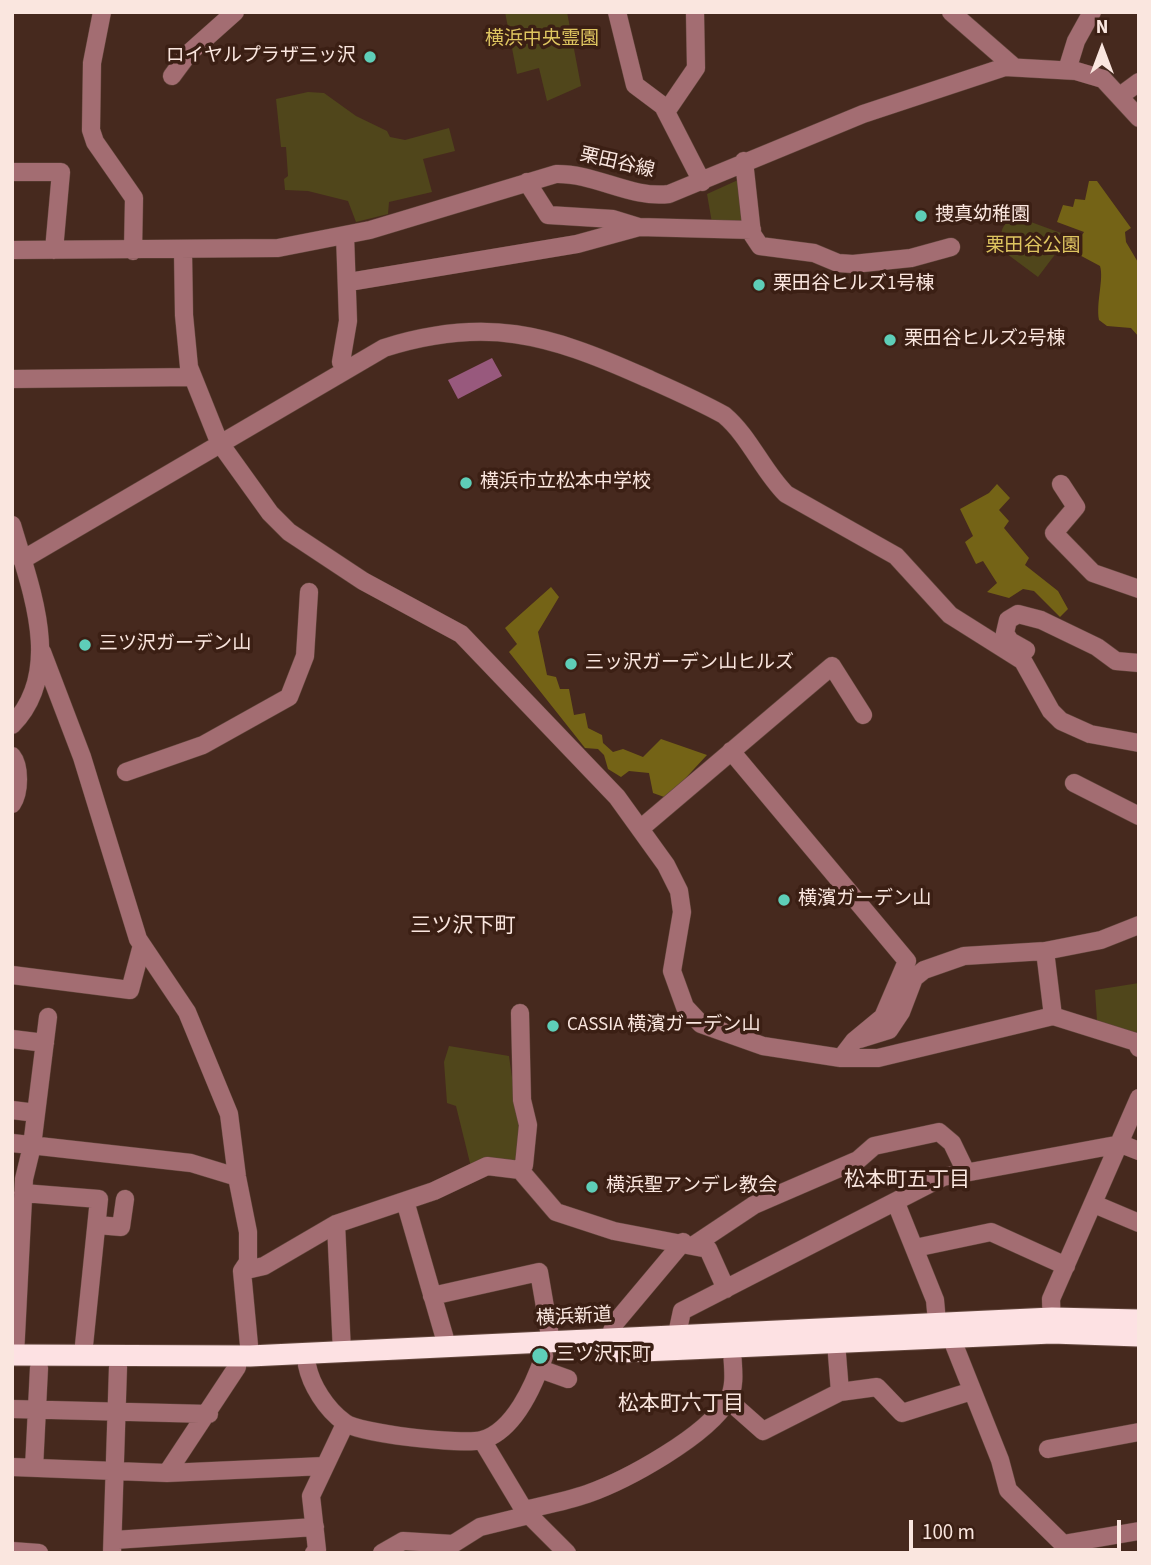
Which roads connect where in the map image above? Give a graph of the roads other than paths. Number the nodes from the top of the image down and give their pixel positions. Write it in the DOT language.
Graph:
graph roads {
  1 [pos="102,12"];
  2 [pos="235,12"];
  3 [pos="617,12"];
  4 [pos="695,12"];
  5 [pos="951,12"];
  6 [pos="1092,12"];
  7 [pos="1014,67"];
  8 [pos="1067,70"];
  9 [pos="172,76"];
  10 [pos="1139,82"];
  11 [pos="1121,96"];
  12 [pos="666,112"];
  13 [pos="1139,118"];
  14 [pos="744,161"];
  15 [pos="12,172"];
  16 [pos="527,181"];
  17 [pos="702,181"];
  18 [pos="639,228"];
  19 [pos="752,230"];
  20 [pos="345,234"];
  21 [pos="951,247"];
  22 [pos="12,250"];
  23 [pos="54,250"];
  24 [pos="132,251"];
  25 [pos="183,251"];
  26 [pos="349,282"];
  27 [pos="341,362"];
  28 [pos="193,377"];
  29 [pos="12,379"];
  30 [pos="219,442"];
  31 [pos="1061,484"];
  32 [pos="12,525"];
  33 [pos="22,559"];
  34 [pos="1139,589"];
  35 [pos="309,592"];
  36 [pos="42,652"];
  37 [pos="1139,663"];
  38 [pos="1030,670"];
  39 [pos="863,715"];
  40 [pos="12,725"];
  41 [pos="1139,743"];
  42 [pos="732,751"];
  43 [pos="12,756"];
  44 [pos="126,772"];
  45 [pos="1074,783"];
  46 [pos="12,804"];
  47 [pos="1139,816"];
  48 [pos="640,829"];
  49 [pos="1139,925"];
  50 [pos="142,945"];
  51 [pos="1045,951"];
  52 [pos="12,975"];
  53 [pos="520,1013"];
  54 [pos="1053,1016"];
  55 [pos="48,1017"];
  56 [pos="12,1040"];
  57 [pos="854,1041"];
  58 [pos="45,1043"];
  59 [pos="1139,1048"];
  60 [pos="841,1058"];
  61 [pos="1139,1098"];
  62 [pos="12,1110"];
  63 [pos="36,1113"];
  64 [pos="12,1143"];
  65 [pos="1121,1144"];
  66 [pos="32,1146"];
  67 [pos="1139,1151"];
  68 [pos="520,1170"];
  69 [pos="966,1172"];
  70 [pos="237,1177"];
  71 [pos="20,1183"];
  72 [pos="125,1199"];
  73 [pos="405,1201"];
  74 [pos="896,1203"];
  75 [pos="1094,1204"];
  76 [pos="1139,1223"];
  77 [pos="335,1224"];
  78 [pos="97,1225"];
  79 [pos="688,1243"];
  80 [pos="915,1248"];
  81 [pos="1066,1266"];
  82 [pos="242,1271"];
  83 [pos="726,1289"];
  84 [pos="432,1296"];
  85 [pos="1139,1320"];
  86 [pos="1052,1325"];
  87 [pos="944,1330"];
  88 [pos="1139,1336"];
  89 [pos="609,1339"];
  90 [pos="678,1342"];
  91 [pos="836,1342"];
  92 [pos="447,1346"];
  93 [pos="732,1347"];
  94 [pos="342,1352"];
  95 [pos="83,1355"];
  96 [pos="545,1356"];
  97 [pos="13,1359"];
  98 [pos="244,1362"];
  99 [pos="307,1365"];
  100 [pos="118,1367"];
  101 [pos="39,1368"];
  102 [pos="568,1379"];
  103 [pos="972,1391"];
  104 [pos="840,1392"];
  105 [pos="728,1400"];
  106 [pos="12,1409"];
  107 [pos="37,1409"];
  108 [pos="117,1413"];
  109 [pos="209,1414"];
  110 [pos="345,1424"];
  111 [pos="1139,1432"];
  112 [pos="482,1440"];
  113 [pos="1048,1449"];
  114 [pos="324,1466"];
  115 [pos="12,1467"];
  116 [pos="34,1468"];
  117 [pos="117,1471"];
  118 [pos="167,1473"];
  119 [pos="527,1513"];
  120 [pos="315,1527"];
  121 [pos="1139,1531"];
  122 [pos="113,1546"];
  123 [pos="1102,1546"];
  124 [pos="12,1552"];
  125 [pos="39,1553"];
  126 [pos="314,1553"];
  127 [pos="382,1553"];
  128 [pos="567,1553"];
  1 -- 24 [label="street"];
  2 -- 9 [label="street"];
  3 -- 12 [label="street"];
  4 -- 12 [label="street"];
  5 -- 7 [label="street"];
  6 -- 8 [label="street"];
  7 -- 8 [label="street, 栗田谷線"];
  7 -- 14 [label="street, 栗田谷線"];
  8 -- 11 [label="street, 栗田谷線"];
  10 -- 11 [label="street"];
  11 -- 13 [label="street, 栗田谷線"];
  12 -- 17 [label="street"];
  14 -- 17 [label="street, 栗田谷線"];
  14 -- 19 [label="street"];
  15 -- 23 [label="street"];
  16 -- 17 [label="street, 栗田谷線"];
  16 -- 18 [label="street"];
  16 -- 20 [label="street, 栗田谷線"];
  18 -- 19 [label="street"];
  18 -- 26 [label="street"];
  19 -- 21 [label="street"];
  20 -- 25 [label="street, 栗田谷線"];
  20 -- 26 [label="street"];
  22 -- 23 [label="street, 栗田谷線"];
  23 -- 24 [label="street, 栗田谷線"];
  24 -- 25 [label="street, 栗田谷線"];
  25 -- 28 [label="street"];
  26 -- 27 [label="street"];
  28 -- 29 [label="street"];
  28 -- 30 [label="street"];
  30 -- 33 [label="street"];
  30 -- 38 [label="street"];
  30 -- 48 [label="street"];
  31 -- 34 [label="street"];
  32 -- 33 [label="street"];
  33 -- 36 [label="street"];
  35 -- 44 [label="street"];
  36 -- 40 [label="street"];
  36 -- 50 [label="street"];
  37 -- 38 [label="street"];
  38 -- 41 [label="street"];
  39 -- 42 [label="street"];
  42 -- 48 [label="street"];
  42 -- 57 [label="street"];
  43 -- 46 [label="street"];
  45 -- 47 [label="street"];
  48 -- 60 [label="street"];
  49 -- 51 [label="street"];
  50 -- 52 [label="street"];
  50 -- 70 [label="street"];
  51 -- 54 [label="street"];
  51 -- 57 [label="street"];
  53 -- 68 [label="street"];
  54 -- 59 [label="street"];
  54 -- 60 [label="street"];
  55 -- 58 [label="street"];
  56 -- 58 [label="street"];
  57 -- 60 [label="street"];
  58 -- 63 [label="street"];
  61 -- 65 [label="street"];
  62 -- 63 [label="street"];
  63 -- 66 [label="street"];
  64 -- 66 [label="street"];
  65 -- 67 [label="street"];
  65 -- 69 [label="street"];
  65 -- 75 [label="street"];
  66 -- 70 [label="street"];
  66 -- 71 [label="street"];
  68 -- 73 [label="street"];
  68 -- 79 [label="street"];
  69 -- 74 [label="street"];
  69 -- 79 [label="street"];
  70 -- 82 [label="street"];
  71 -- 78 [label="street"];
  71 -- 97 [label="street"];
  72 -- 78 [label="street"];
  73 -- 77 [label="street"];
  73 -- 84 [label="street"];
  74 -- 80 [label="street"];
  74 -- 83 [label="street"];
  75 -- 76 [label="street"];
  75 -- 81 [label="street"];
  77 -- 82 [label="street"];
  77 -- 94 [label="street"];
  78 -- 95 [label="street"];
  79 -- 83 [label="street"];
  79 -- 89 [label="street"];
  80 -- 81 [label="street"];
  80 -- 87 [label="street"];
  81 -- 86 [label="street"];
  82 -- 98 [label="street"];
  83 -- 90 [label="street"];
  84 -- 92 [label="street"];
  84 -- 96 [label="street"];
  85 -- 86 [label="highway, 横浜新道"];
  86 -- 87 [label="highway, 横浜新道"];
  86 -- 88 [label="highway, 横浜新道"];
  87 -- 90 [label="highway, 横浜新道"];
  87 -- 91 [label="highway, 横浜新道"];
  87 -- 103 [label="street"];
  89 -- 90 [label="highway, 横浜新道"];
  89 -- 96 [label="highway, 横浜新道"];
  90 -- 93 [label="highway, 横浜新道"];
  90 -- 96 [label="highway, 横浜新道"];
  91 -- 93 [label="highway, 横浜新道"];
  91 -- 104 [label="street"];
  92 -- 94 [label="highway, 横浜新道"];
  92 -- 96 [label="highway, 横浜新道"];
  93 -- 105 [label="street"];
  94 -- 98 [label="highway, 横浜新道"];
  95 -- 97 [label="highway, 横浜新道"];
  95 -- 98 [label="highway, 横浜新道"];
  96 -- 99 [label="highway, 横浜新道"];
  96 -- 102 [label="street"];
  96 -- 112 [label="street"];
  97 -- 101 [label="highway, 横浜新道"];
  98 -- 99 [label="highway, 横浜新道"];
  98 -- 100 [label="highway, 横浜新道"];
  98 -- 109 [label="street"];
  99 -- 110 [label="street"];
  100 -- 101 [label="highway, 横浜新道"];
  100 -- 108 [label="street"];
  101 -- 107 [label="street"];
  103 -- 104 [label="street"];
  103 -- 123 [label="street"];
  104 -- 105 [label="street"];
  105 -- 119 [label="street"];
  106 -- 107 [label="street"];
  107 -- 108 [label="street"];
  107 -- 116 [label="street"];
  108 -- 109 [label="street"];
  108 -- 117 [label="street"];
  109 -- 118 [label="street"];
  110 -- 112 [label="street"];
  110 -- 114 [label="street"];
  111 -- 113 [label="street"];
  112 -- 119 [label="street"];
  114 -- 118 [label="street"];
  114 -- 120 [label="street"];
  115 -- 116 [label="street"];
  116 -- 117 [label="street"];
  117 -- 118 [label="street"];
  117 -- 122 [label="street"];
  119 -- 127 [label="street"];
  119 -- 128 [label="street"];
  120 -- 122 [label="street"];
  120 -- 126 [label="street"];
  121 -- 123 [label="street"];
  124 -- 125 [label="street"];
}
